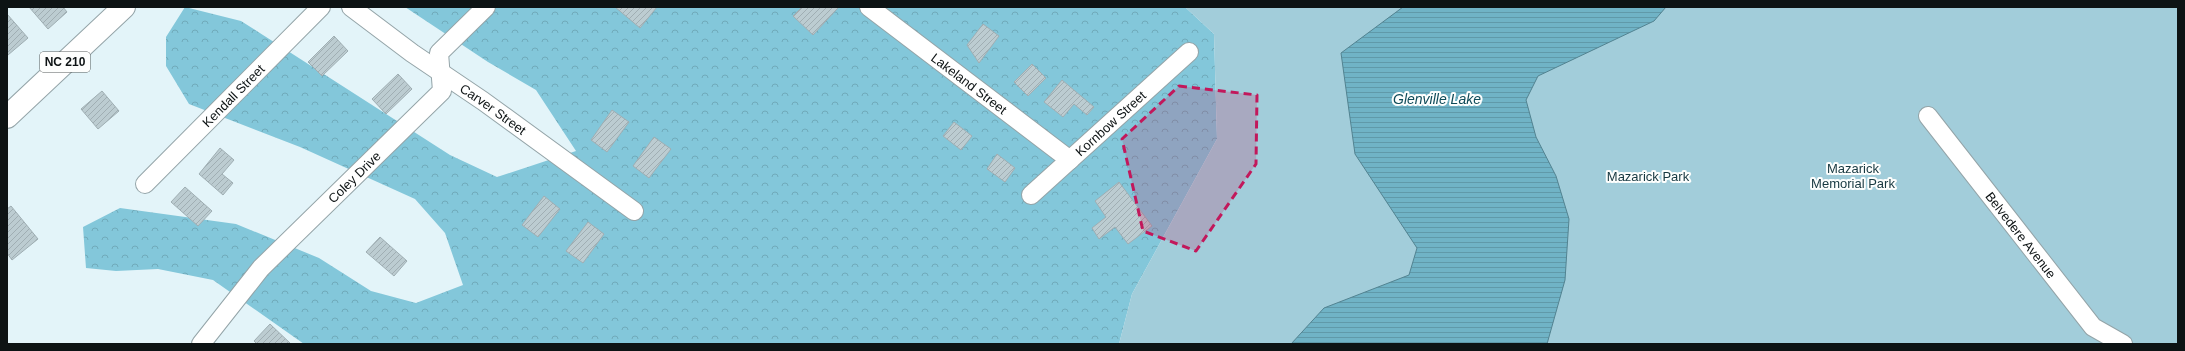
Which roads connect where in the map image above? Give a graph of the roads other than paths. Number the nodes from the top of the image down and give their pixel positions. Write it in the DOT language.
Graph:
graph roads {
  1 [pos="124,7"];
  2 [pos="321,7"];
  3 [pos="351,7"];
  4 [pos="486,7"];
  5 [pos="870,7"];
  6 [pos="1189,52"];
  7 [pos="442,73"];
  8 [pos="1928,116"];
  9 [pos="7,117"];
  10 [pos="1070,160"];
  11 [pos="145,184"];
  12 [pos="1031,195"];
  13 [pos="634,212"];
  14 [pos="201,344"];
  15 [pos="2123,344"];
  1 -- 9 [label="main road, NC 210"];
  2 -- 11 [label="street, Kendall Street"];
  3 -- 7 [label="street, Carver Street"];
  4 -- 7 [label="street, Coley Drive"];
  5 -- 10 [label="street, Lakeland Street"];
  6 -- 10 [label="street, Kornbow Street"];
  7 -- 13 [label="street, Carver Street"];
  7 -- 14 [label="street, Coley Drive"];
  8 -- 15 [label="street, Belvedere Avenue"];
  10 -- 12 [label="street, Kornbow Street"];
}
